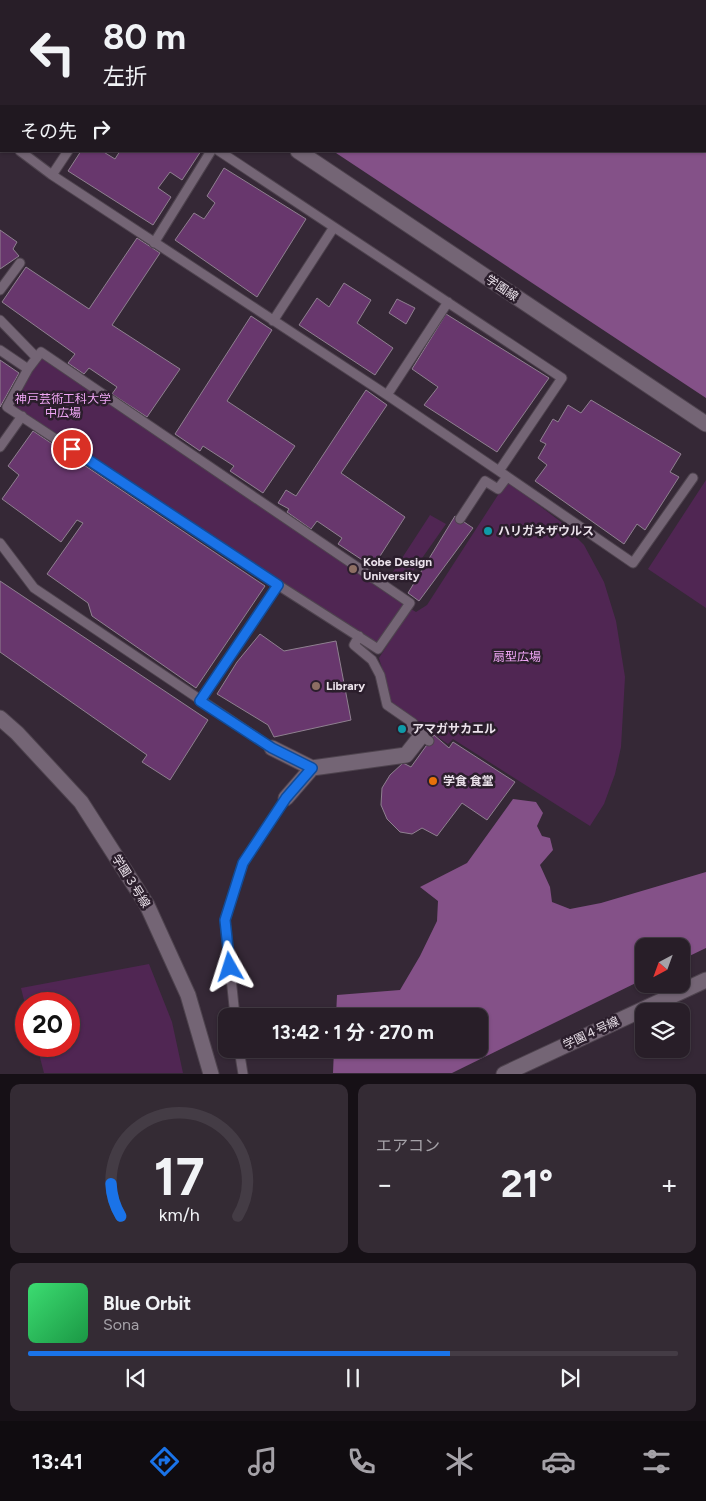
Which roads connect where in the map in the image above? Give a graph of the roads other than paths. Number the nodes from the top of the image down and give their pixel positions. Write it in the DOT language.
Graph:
graph roads {
  1 [pos="21,152"];
  2 [pos="67,152"];
  3 [pos="210,152"];
  4 [pos="221,152"];
  5 [pos="299,152"];
  6 [pos="52,176"];
  7 [pos="334,226"];
  8 [pos="154,243"];
  9 [pos="20,262"];
  10 [pos="0,290"];
  11 [pos="448,302"];
  12 [pos="0,320"];
  13 [pos="273,321"];
  14 [pos="0,350"];
  15 [pos="36,358"];
  16 [pos="28,370"];
  17 [pos="387,395"];
  18 [pos="22,416"];
  19 [pos="706,424"];
  20 [pos="0,447"];
  21 [pos="503,474"];
  22 [pos="693,478"];
  23 [pos="460,519"];
  24 [pos="0,543"];
  25 [pos="278,585"];
  26 [pos="360,636"];
  27 [pos="200,701"];
  28 [pos="0,718"];
  29 [pos="425,738"];
  30 [pos="272,748"];
  31 [pos="312,768"];
  32 [pos="286,798"];
  33 [pos="706,980"];
  34 [pos="234,1008"];
  35 [pos="240,1058"];
  36 [pos="210,1074"];
  37 [pos="243,1074"];
  38 [pos="504,1074"];
  1 -- 6 [label="lane"];
  2 -- 6 [label="lane"];
  3 -- 8 [label="lane"];
  4 -- 7 [label="lane"];
  5 -- 19 [label="street, 学園線"];
  6 -- 8 [label="lane"];
  7 -- 11 [label="lane"];
  7 -- 13 [label="lane"];
  8 -- 13 [label="lane"];
  9 -- 10 [label="lane"];
  11 -- 17 [label="lane"];
  11 -- 21 [label="lane"];
  12 -- 15 [label="lane"];
  13 -- 17 [label="lane"];
  14 -- 16 [label="lane"];
  15 -- 16 [label="lane"];
  15 -- 26 [label="lane"];
  16 -- 18 [label="lane"];
  17 -- 21 [label="lane"];
  18 -- 20 [label="lane"];
  18 -- 25 [label="lane"];
  21 -- 22 [label="lane"];
  21 -- 23 [label="lane"];
  24 -- 27 [label="lane"];
  25 -- 26 [label="lane"];
  25 -- 27 [label="lane"];
  26 -- 29 [label="lane"];
  27 -- 30 [label="lane"];
  28 -- 36 [label="street, 学園３号線"];
  29 -- 31 [label="street"];
  30 -- 31 [label="street"];
  31 -- 32 [label="street"];
  32 -- 34 [label="lane"];
  33 -- 38 [label="street, 学園４号線"];
  35 -- 37 [label="lane"];
}
